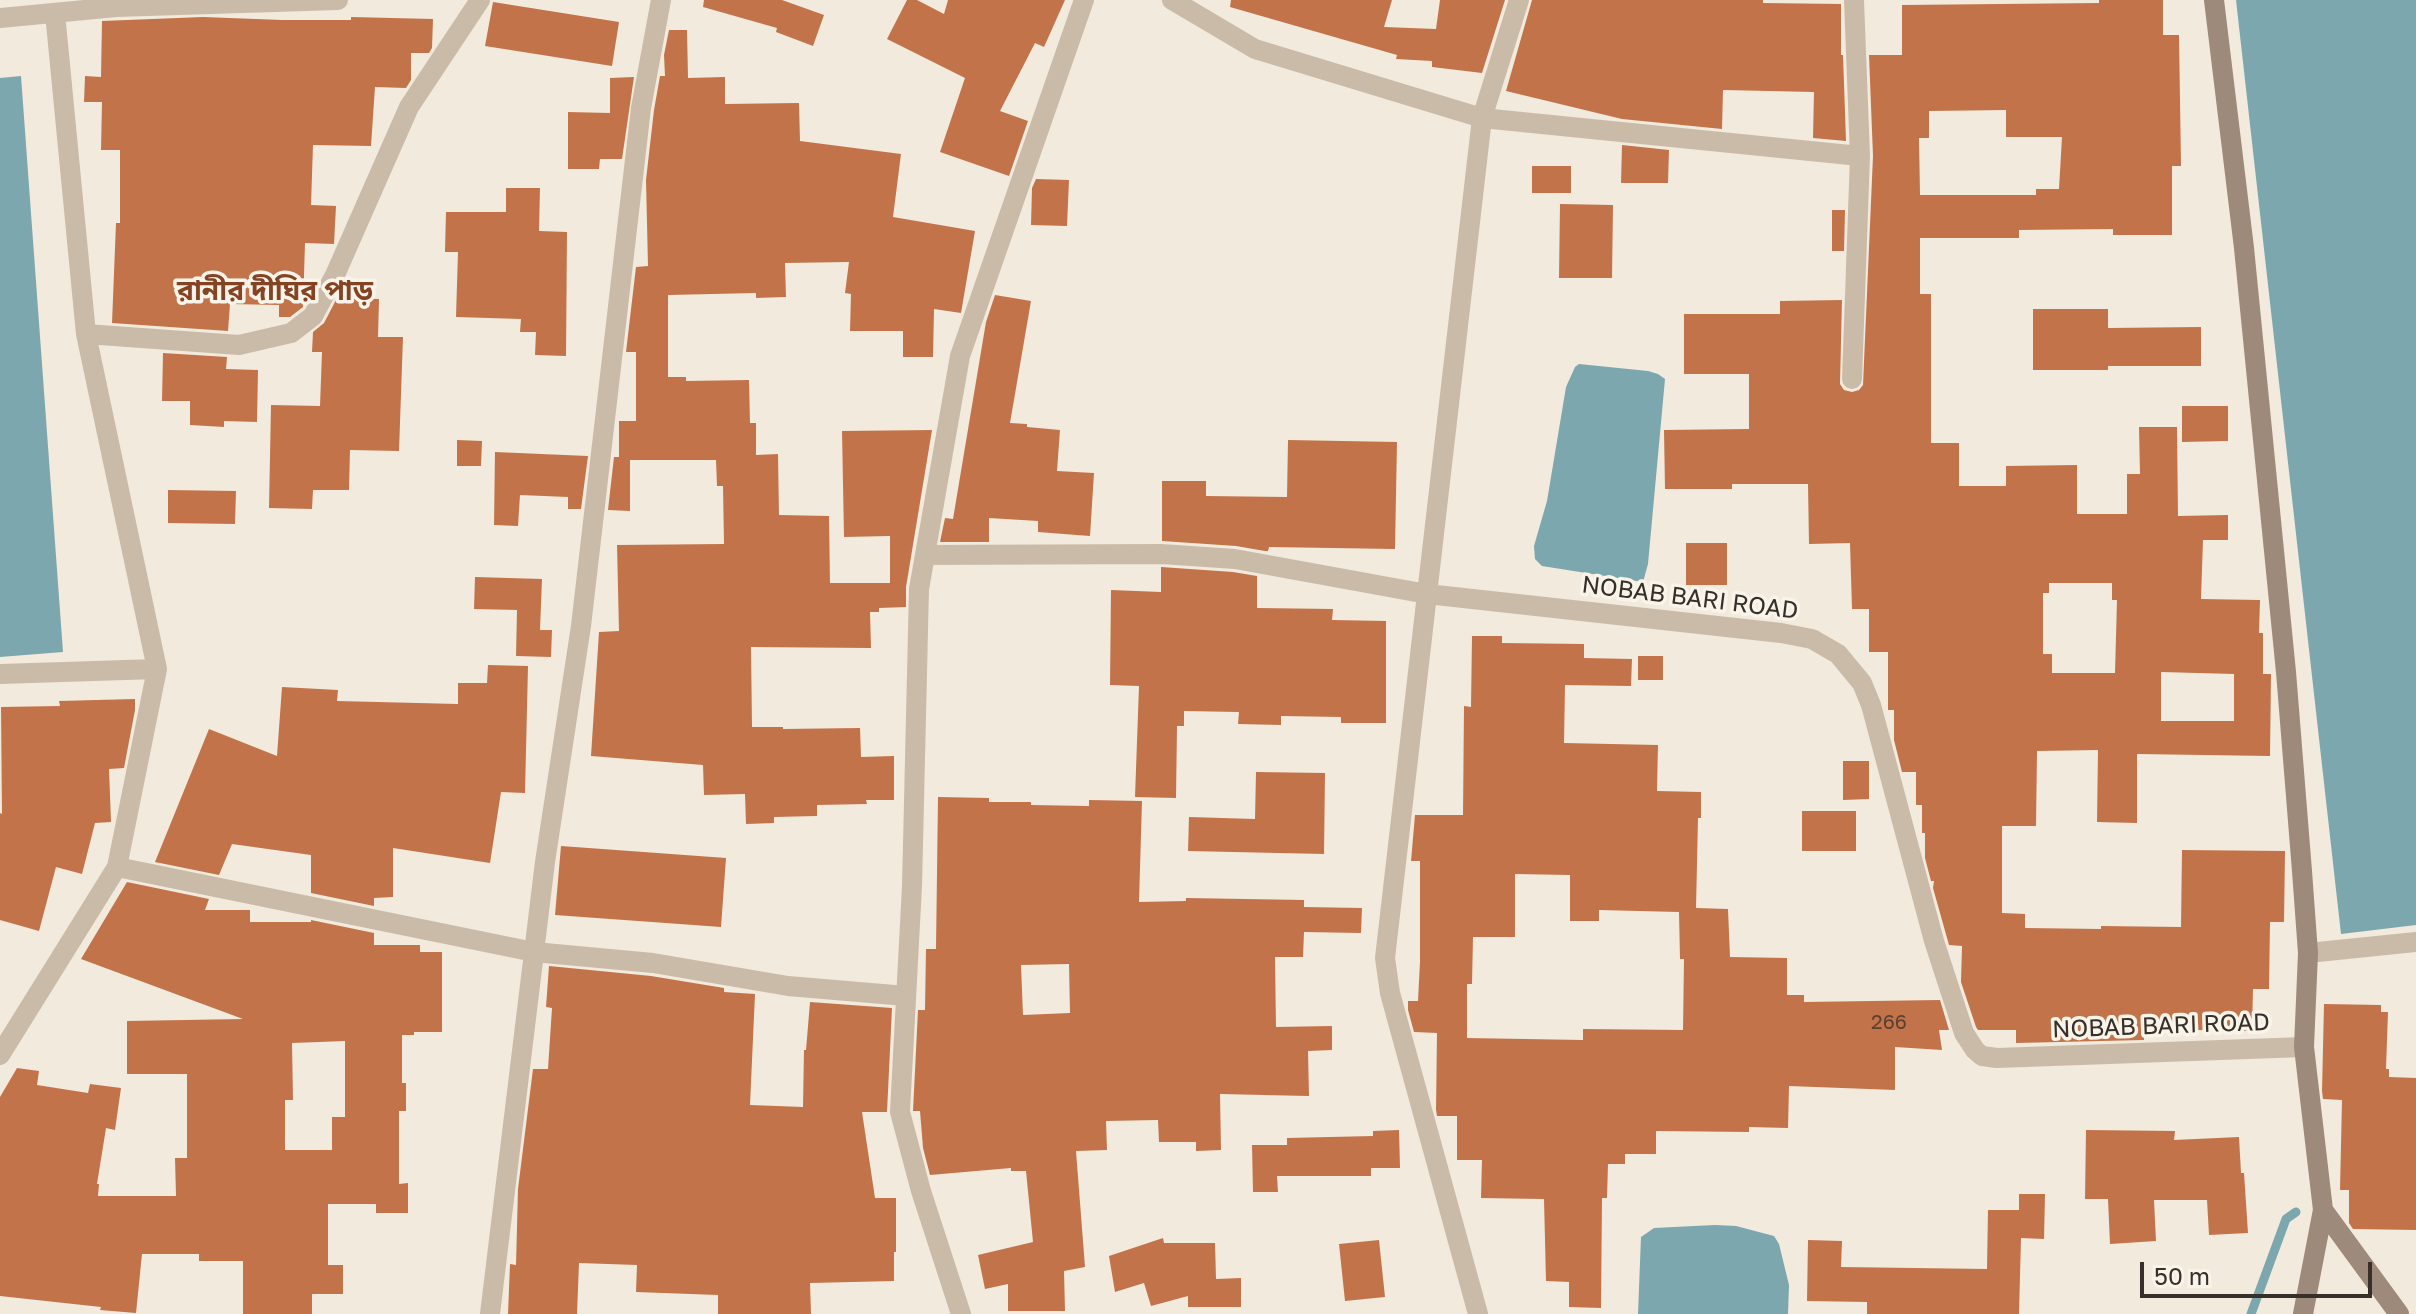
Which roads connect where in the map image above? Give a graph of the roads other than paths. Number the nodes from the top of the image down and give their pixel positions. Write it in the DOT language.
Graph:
graph roads {
  1 [pos="338,0"];
  2 [pos="480,0"];
  3 [pos="661,0"];
  4 [pos="1084,0"];
  5 [pos="1172,0"];
  6 [pos="1519,0"];
  7 [pos="1854,0"];
  8 [pos="2214,0"];
  9 [pos="117,3"];
  10 [pos="55,13"];
  11 [pos="0,18"];
  12 [pos="1482,118"];
  13 [pos="1860,156"];
  14 [pos="86,334"];
  15 [pos="1852,379"];
  16 [pos="925,555"];
  17 [pos="1427,594"];
  18 [pos="157,669"];
  19 [pos="0,674"];
  20 [pos="117,867"];
  21 [pos="2416,942"];
  22 [pos="534,952"];
  23 [pos="2308,953"];
  24 [pos="906,996"];
  25 [pos="2304,1047"];
  26 [pos="0,1055"];
  27 [pos="2323,1210"];
  28 [pos="490,1314"];
  29 [pos="961,1314"];
  30 [pos="1478,1314"];
  31 [pos="2303,1314"];
  32 [pos="2399,1314"];
  1 -- 9 [label="street"];
  2 -- 14 [label="street"];
  3 -- 22 [label="street"];
  4 -- 16 [label="street"];
  5 -- 12 [label="street"];
  6 -- 12 [label="street"];
  7 -- 13 [label="street"];
  8 -- 23 [label="street"];
  9 -- 10 [label="street"];
  10 -- 11 [label="street"];
  10 -- 14 [label="street"];
  12 -- 13 [label="street"];
  12 -- 17 [label="street"];
  13 -- 15 [label="street"];
  14 -- 18 [label="street"];
  16 -- 17 [label="street, NOBAB BARI ROAD"];
  16 -- 24 [label="street"];
  17 -- 25 [label="street, NOBAB BARI ROAD"];
  17 -- 30 [label="street"];
  18 -- 19 [label="street"];
  18 -- 20 [label="street"];
  20 -- 22 [label="street"];
  20 -- 26 [label="street"];
  21 -- 23 [label="street"];
  22 -- 24 [label="street"];
  22 -- 28 [label="street"];
  23 -- 25 [label="street"];
  24 -- 29 [label="street"];
  25 -- 27 [label="street"];
  27 -- 31 [label="street"];
  27 -- 32 [label="street"];
}
